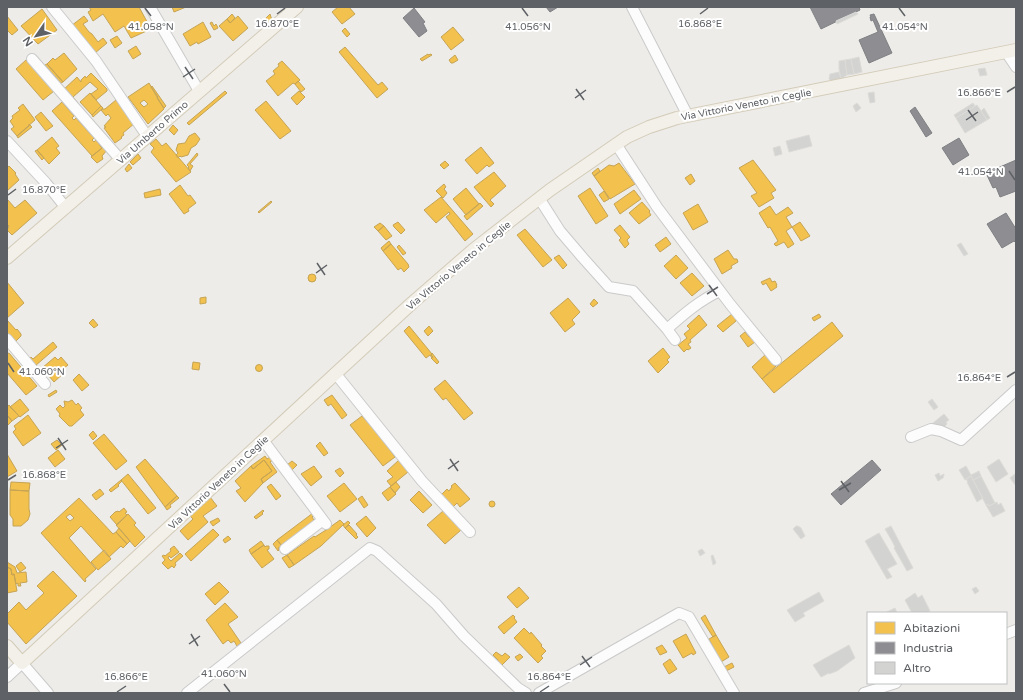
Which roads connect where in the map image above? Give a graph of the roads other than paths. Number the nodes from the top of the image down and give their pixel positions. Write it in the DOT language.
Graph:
graph roads {
  1 [pos="52,7"];
  2 [pos="150,7"];
  3 [pos="297,7"];
  4 [pos="632,7"];
  5 [pos="1011,51"];
  6 [pos="32,59"];
  7 [pos="1016,67"];
  8 [pos="199,91"];
  9 [pos="688,116"];
  10 [pos="147,136"];
  11 [pos="7,141"];
  12 [pos="616,144"];
  13 [pos="120,159"];
  14 [pos="539,198"];
  15 [pos="66,208"];
  16 [pos="7,258"];
  17 [pos="720,291"];
  18 [pos="667,329"];
  19 [pos="675,340"];
  20 [pos="9,345"];
  21 [pos="776,360"];
  22 [pos="335,373"];
  23 [pos="46,384"];
  24 [pos="1016,390"];
  25 [pos="911,437"];
  26 [pos="263,440"];
  27 [pos="470,532"];
  28 [pos="285,550"];
  29 [pos="7,646"];
  30 [pos="22,663"];
  31 [pos="7,677"];
  32 [pos="893,684"];
  33 [pos="48,693"];
  34 [pos="187,693"];
  35 [pos="526,693"];
  36 [pos="539,693"];
  37 [pos="734,693"];
  38 [pos="864,693"];
  1 -- 10 [label="street"];
  2 -- 8 [label="street"];
  3 -- 8 [label="main road, Via Umberto Primo"];
  4 -- 9 [label="street"];
  5 -- 7 [label="street"];
  5 -- 9 [label="main road, Via Vittorio Veneto in Ceglie"];
  6 -- 13 [label="street"];
  8 -- 10 [label="main road, Via Umberto Primo"];
  9 -- 12 [label="main road, Via Vittorio Veneto in Ceglie"];
  10 -- 13 [label="main road, Via Umberto Primo"];
  11 -- 15 [label="street"];
  12 -- 14 [label="main road, Via Vittorio Veneto in Ceglie"];
  12 -- 17 [label="street"];
  13 -- 15 [label="main road, Via Umberto Primo"];
  14 -- 18 [label="street"];
  14 -- 22 [label="main road, Via Vittorio Veneto in Ceglie"];
  15 -- 16 [label="main road, Via Umberto Primo"];
  17 -- 18 [label="street"];
  17 -- 21 [label="street"];
  18 -- 19 [label="street"];
  20 -- 23 [label="street"];
  22 -- 26 [label="main road, Via Vittorio Veneto in Ceglie"];
  22 -- 27 [label="street"];
  24 -- 25 [label="street"];
  26 -- 28 [label="street"];
  26 -- 30 [label="main road, Via Vittorio Veneto in Ceglie"];
  29 -- 30 [label="main road"];
  30 -- 31 [label="street, Via Vittorio Veneto in Ceglie"];
  30 -- 33 [label="street"];
  32 -- 38 [label="street"];
  34 -- 35 [label="street"];
  36 -- 37 [label="street"];
}
